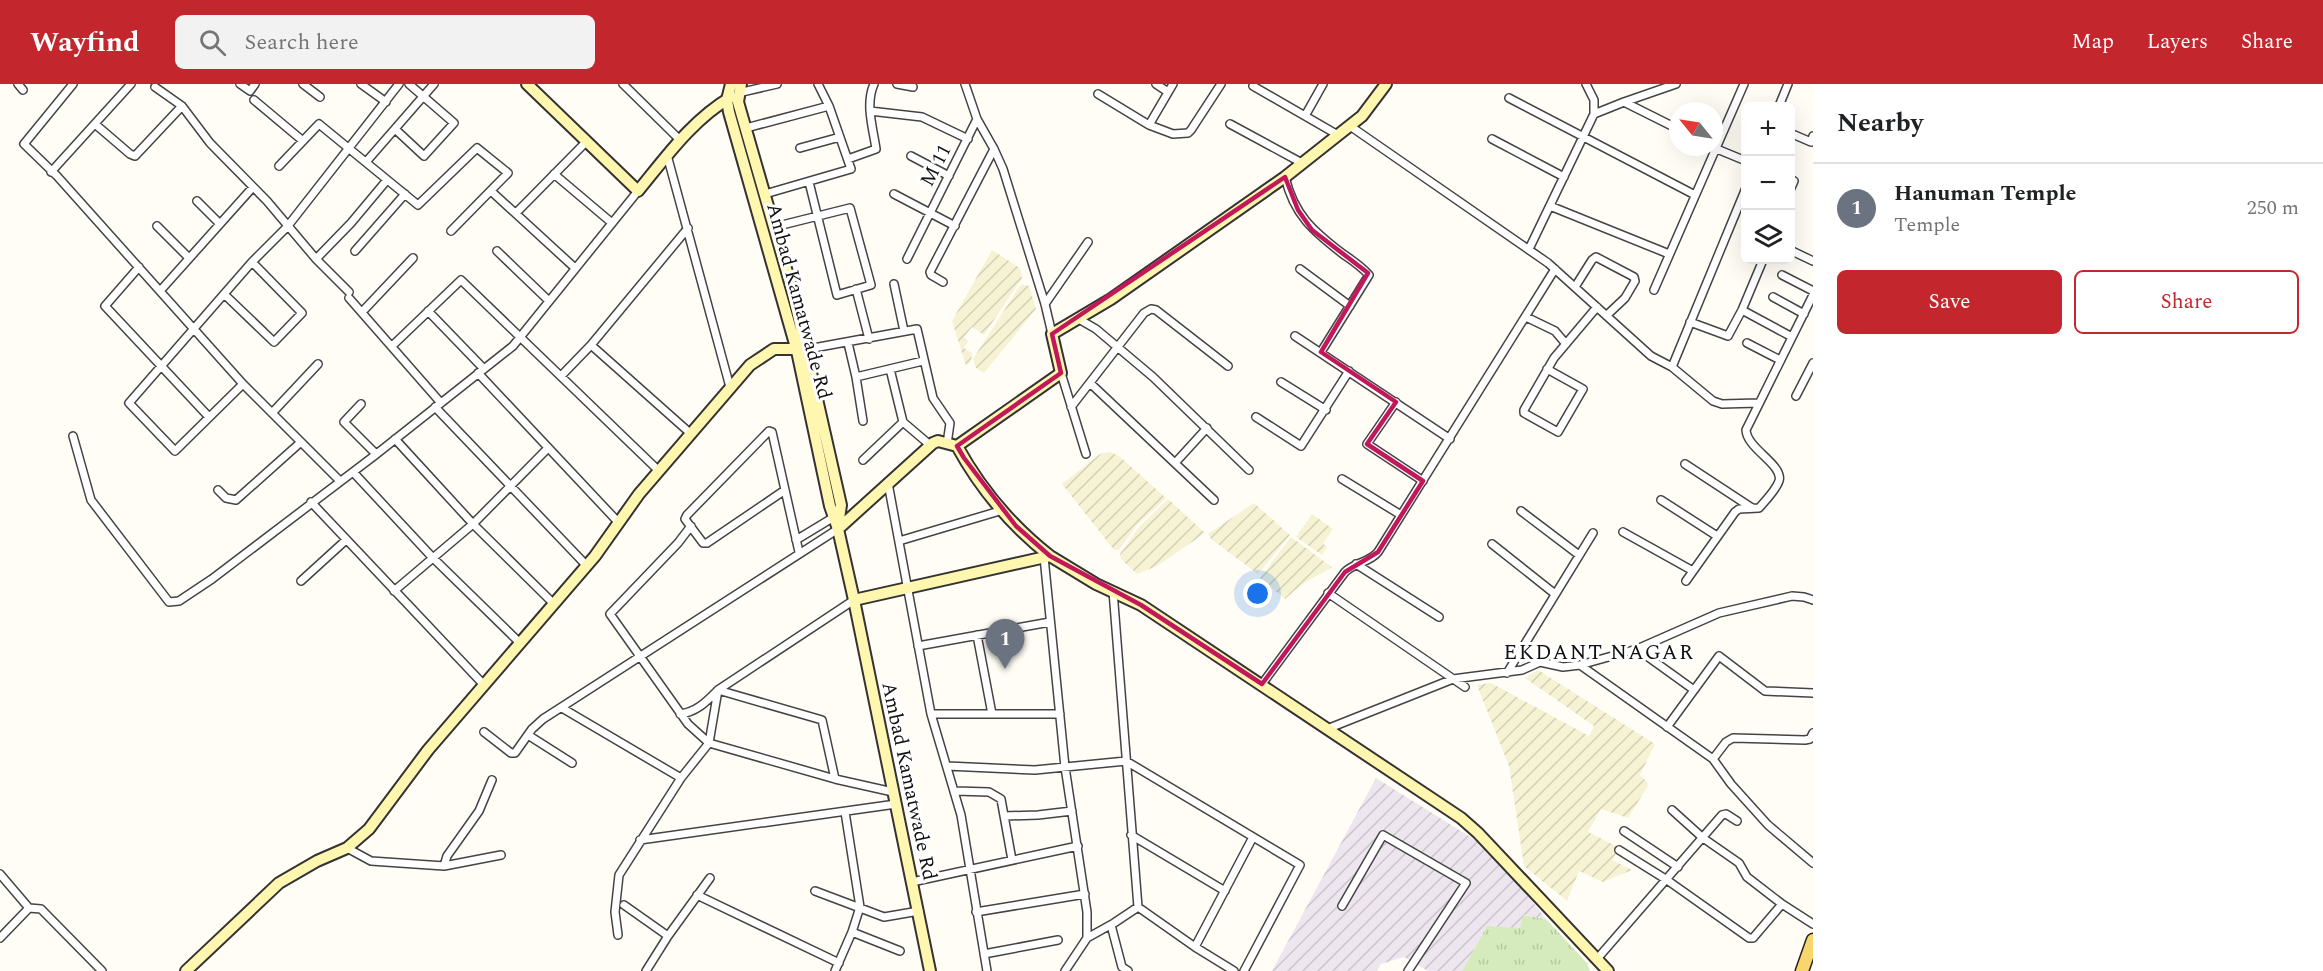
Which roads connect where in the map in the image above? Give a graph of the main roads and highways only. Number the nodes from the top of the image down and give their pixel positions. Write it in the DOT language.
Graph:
graph roads {
  1 [pos="1813,940"];
  2 [pos="1802,971"];
  1 -- 2 [label="main road"];
}
